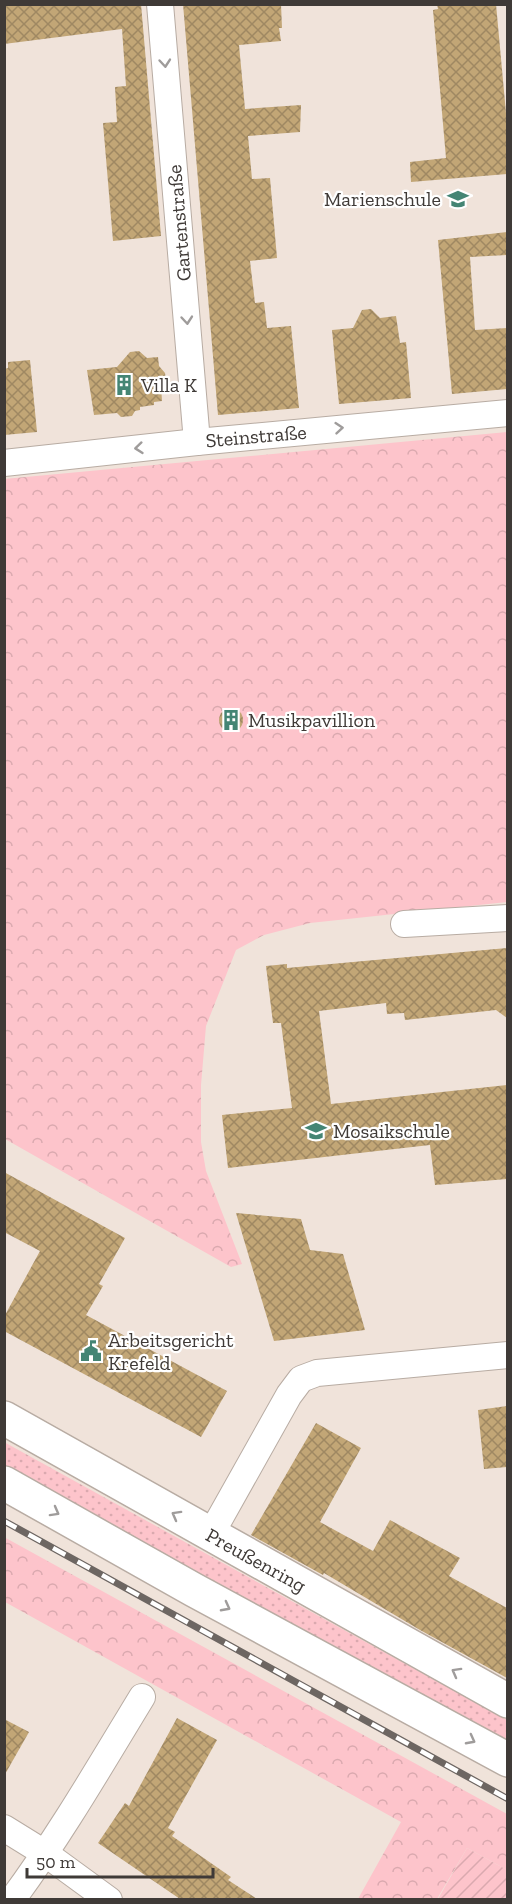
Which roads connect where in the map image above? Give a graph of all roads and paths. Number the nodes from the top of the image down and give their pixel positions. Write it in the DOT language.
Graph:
graph roads {
  1 [pos="160,4"];
  2 [pos="507,413"];
  3 [pos="197,442"];
  4 [pos="4,463"];
  5 [pos="507,918"];
  6 [pos="404,924"];
  7 [pos="507,1355"];
  8 [pos="4,1418"];
  9 [pos="4,1483"];
  10 [pos="211,1534"];
  11 [pos="141,1697"];
  12 [pos="507,1701"];
  13 [pos="507,1760"];
  14 [pos="4,1828"];
  15 [pos="46,1854"];
  16 [pos="12,1899"];
  17 [pos="109,1899"];
  1 -- 3 [label="street, Gartenstraße, one-way"];
  3 -- 2 [label="street, Steinstraße, one-way"];
  3 -- 4 [label="street, Steinstraße, one-way"];
  5 -- 6 [label="street"];
  7 -- 10 [label="street"];
  10 -- 8 [label="main road, Preußenring, one-way"];
  9 -- 13 [label="main road, one-way"];
  12 -- 10 [label="main road, Preußenring, one-way"];
  11 -- 15 [label="street"];
  14 -- 15 [label="street"];
  15 -- 16 [label="street"];
  15 -- 17 [label="street"];
}
